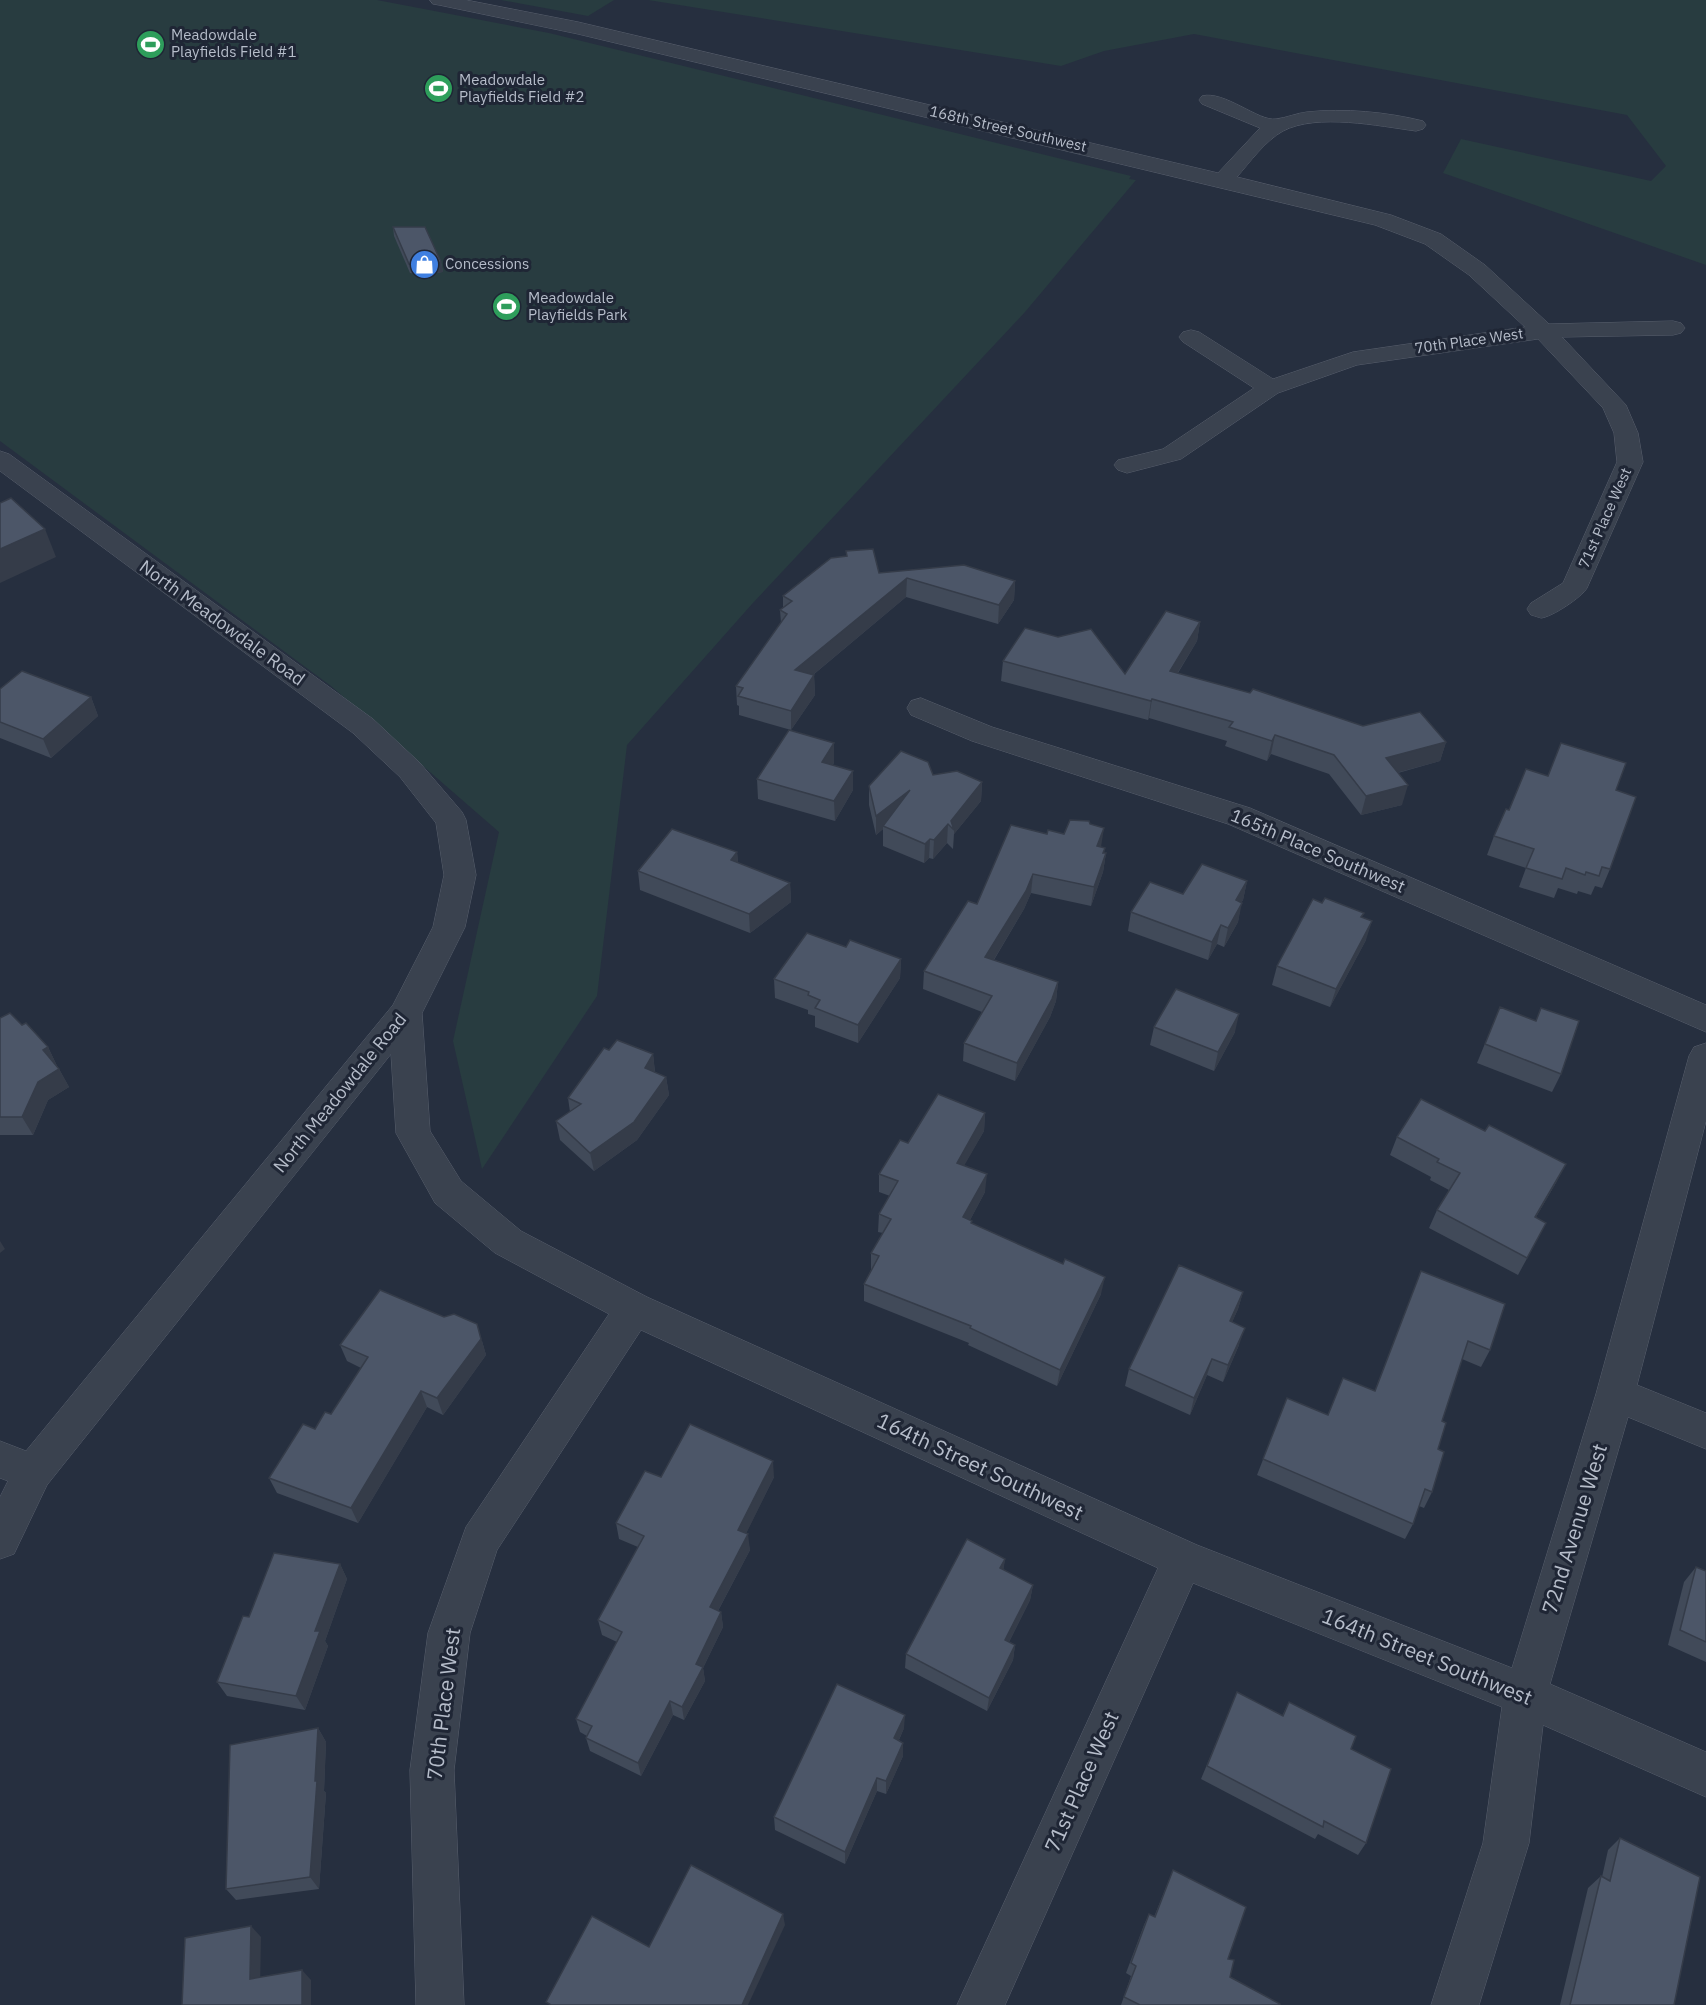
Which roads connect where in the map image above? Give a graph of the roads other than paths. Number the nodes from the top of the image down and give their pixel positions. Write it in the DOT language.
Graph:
graph roads {
  1 [pos="439,0"];
  2 [pos="1209,100"];
  3 [pos="1416,125"];
  4 [pos="1274,127"];
  5 [pos="1223,180"];
  6 [pos="1673,328"];
  7 [pos="1543,331"];
  8 [pos="1191,337"];
  9 [pos="1270,388"];
  10 [pos="0,459"];
  11 [pos="1127,465"];
  12 [pos="1540,609"];
  13 [pos="921,708"];
  14 [pos="405,1013"];
  15 [pos="1706,1019"];
  16 [pos="1706,1056"];
  17 [pos="634,1309"];
  18 [pos="1615,1394"];
  19 [pos="1706,1431"];
  20 [pos="17,1466"];
  21 [pos="0,1540"];
  22 [pos="1183,1559"];
  23 [pos="1525,1695"];
  24 [pos="1706,1775"];
  25 [pos="440,2005"];
  26 [pos="981,2005"];
  27 [pos="1455,2005"];
  1 -- 5 [label="street, 168th Street Southwest"];
  2 -- 4 [label="street"];
  3 -- 4 [label="street"];
  4 -- 5 [label="street"];
  5 -- 7 [label="street, 168th Street Southwest"];
  6 -- 7 [label="street, 70th Place West"];
  7 -- 9 [label="street, 70th Place West"];
  7 -- 12 [label="street, 71st Place West"];
  8 -- 9 [label="street"];
  9 -- 11 [label="street, 70th Place West"];
  10 -- 14 [label="street, North Meadowdale Road"];
  13 -- 15 [label="street, 165th Place Southwest"];
  14 -- 17 [label="street, 164th Street Southwest"];
  14 -- 20 [label="street, North Meadowdale Road"];
  16 -- 18 [label="street, 72nd Avenue West"];
  17 -- 22 [label="street, 164th Street Southwest"];
  17 -- 25 [label="street, 70th Place West"];
  18 -- 19 [label="street"];
  18 -- 23 [label="street, 72nd Avenue West"];
  20 -- 21 [label="street, North Meadowdale Road"];
  22 -- 23 [label="street, 164th Street Southwest"];
  22 -- 26 [label="street, 71st Place West"];
  23 -- 24 [label="street, 164th Street Southwest"];
  23 -- 27 [label="street, 72nd Avenue West"];
}
